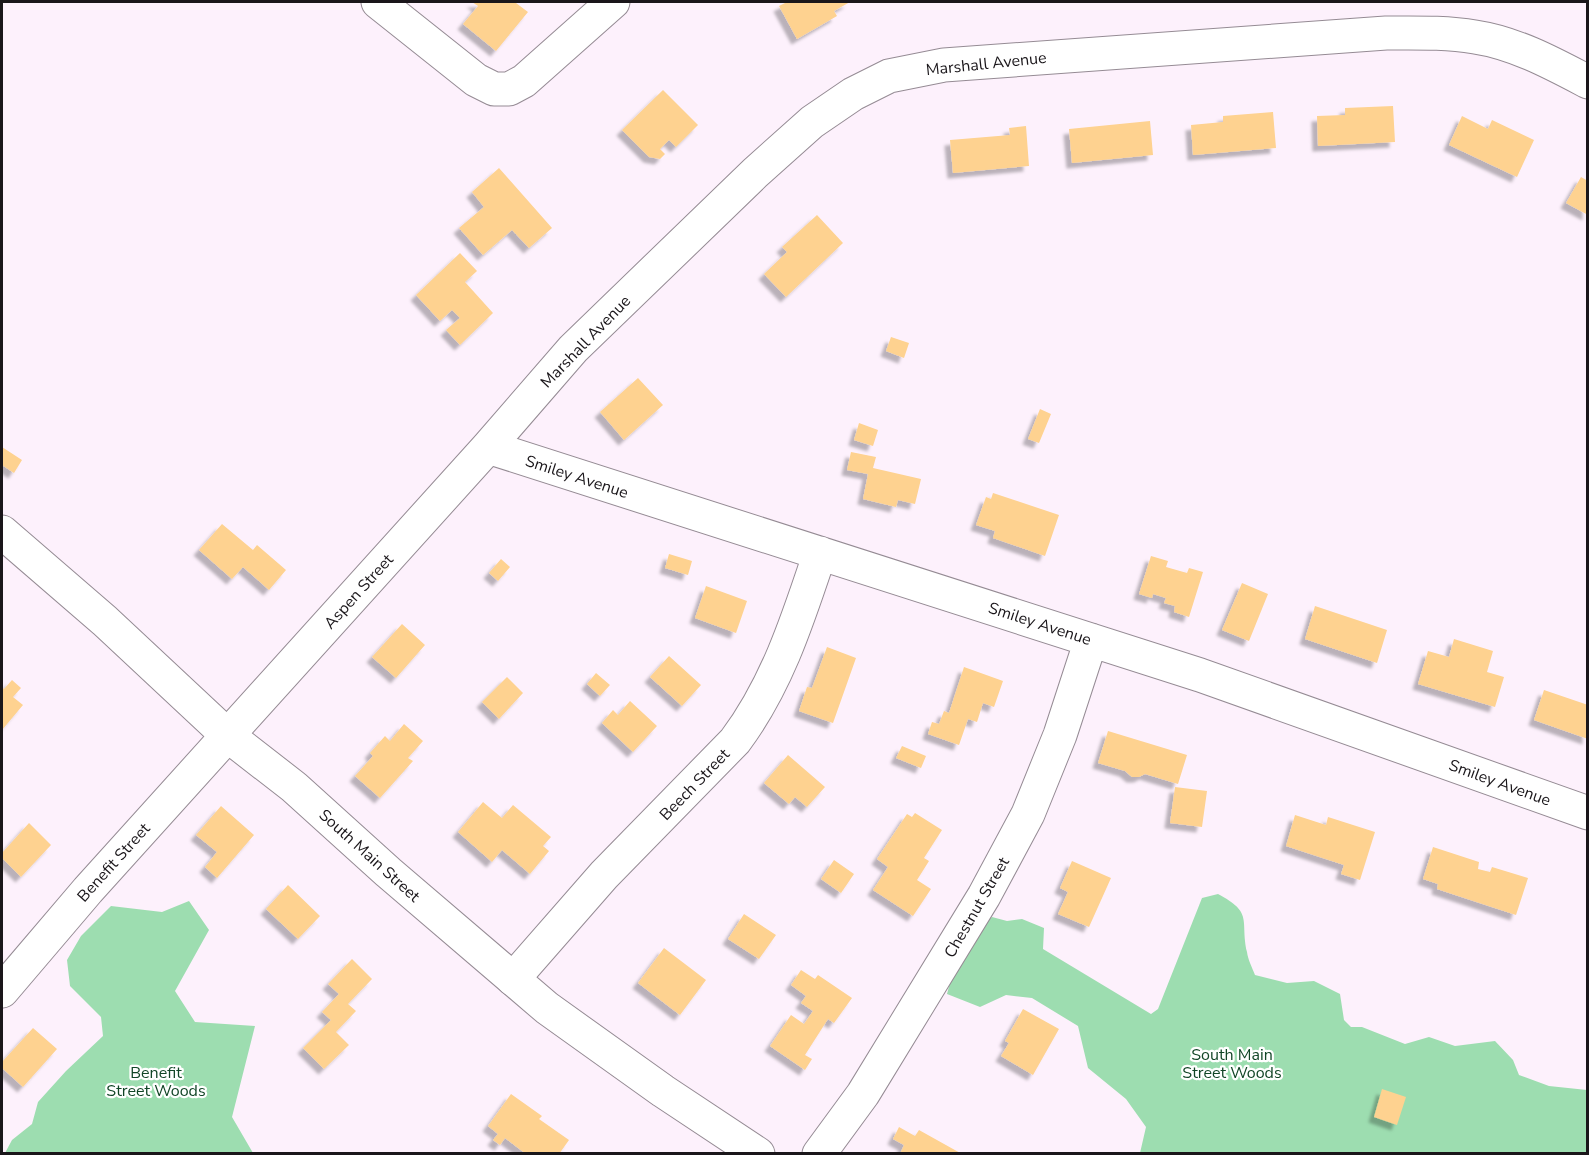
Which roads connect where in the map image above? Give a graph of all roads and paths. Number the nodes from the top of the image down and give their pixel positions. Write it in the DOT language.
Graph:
graph roads {
  1 [pos="378,2"];
  2 [pos="613,2"];
  3 [pos="1587,82"];
  4 [pos="488,447"];
  5 [pos="2,532"];
  6 [pos="820,554"];
  7 [pos="1091,640"];
  8 [pos="227,735"];
  9 [pos="1587,813"];
  10 [pos="513,980"];
  11 [pos="2,991"];
  12 [pos="758,1154"];
  13 [pos="819,1154"];
  1 -- 2 [label="street"];
  3 -- 4 [label="street, Marshall Avenue"];
  4 -- 6 [label="street, Smiley Avenue"];
  4 -- 8 [label="street, Aspen Street"];
  5 -- 8 [label="street, South Main Street"];
  6 -- 7 [label="street, Smiley Avenue"];
  6 -- 10 [label="street, Beech Street"];
  7 -- 9 [label="street, Smiley Avenue"];
  7 -- 13 [label="street, Chestnut Street"];
  8 -- 10 [label="street, South Main Street"];
  8 -- 11 [label="street, Benefit Street"];
  10 -- 12 [label="street, South Main Street"];
}
